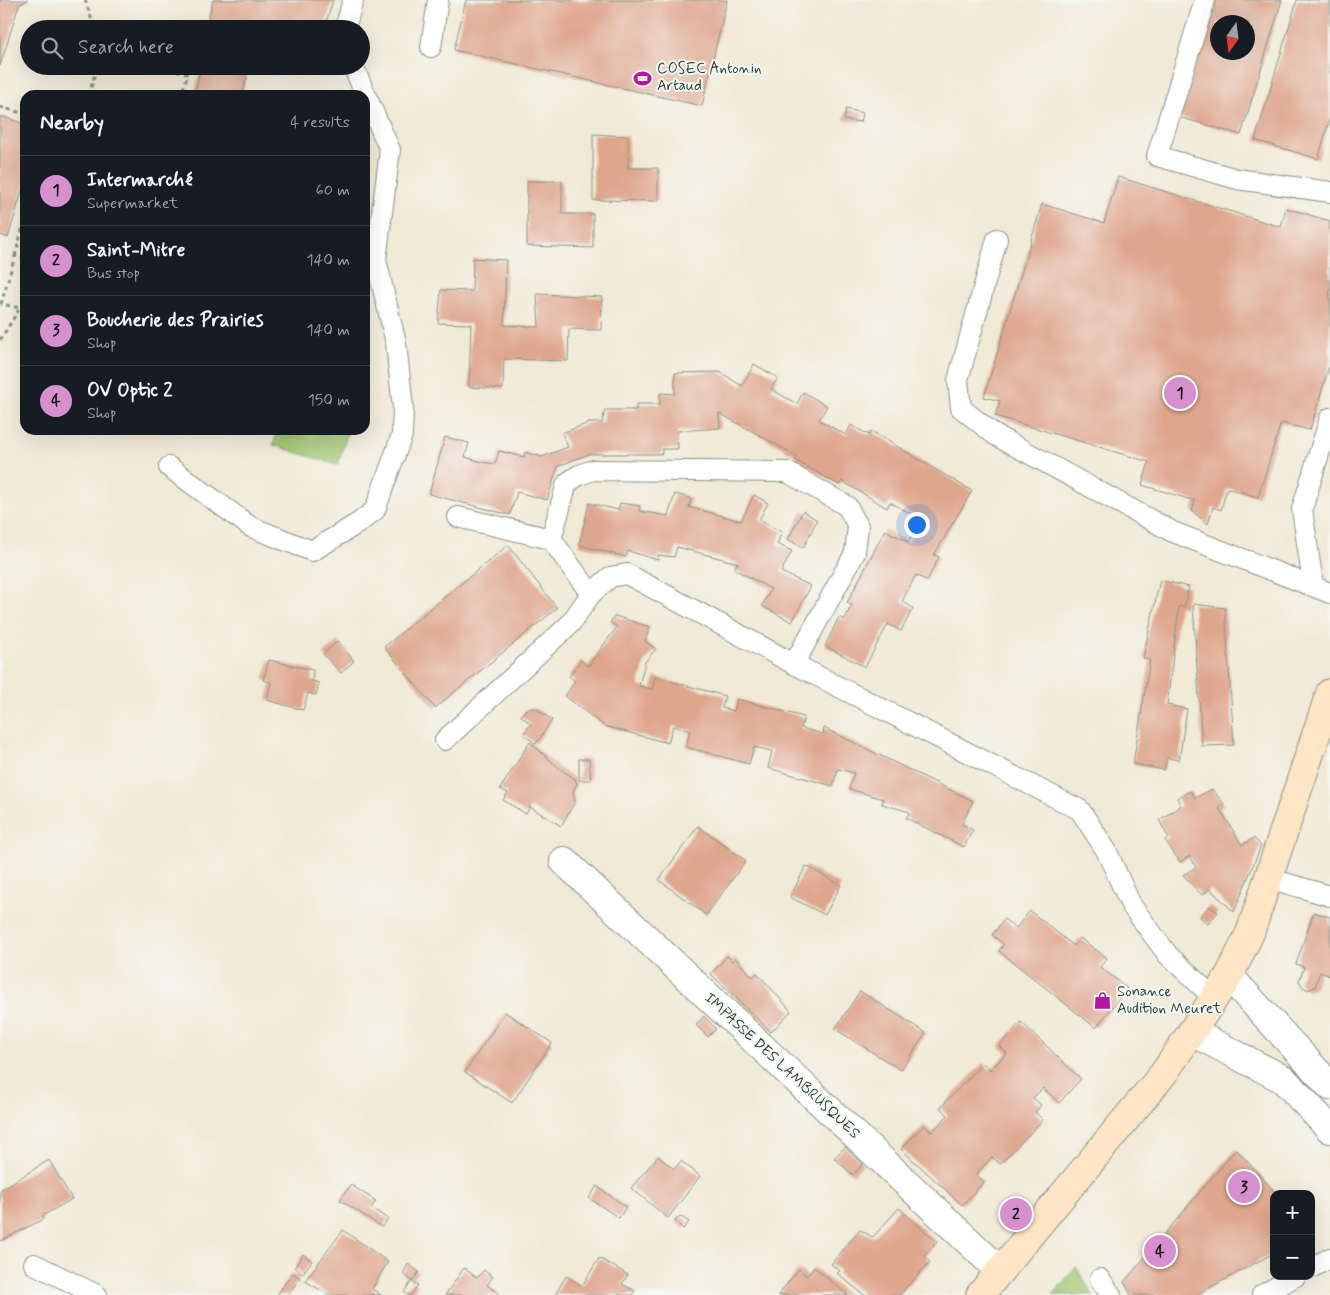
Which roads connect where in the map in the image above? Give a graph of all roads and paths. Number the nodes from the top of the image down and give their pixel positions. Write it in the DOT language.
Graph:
graph roads {
  1 [pos="85,0"];
  2 [pos="353,0"];
  3 [pos="438,0"];
  4 [pos="1205,0"];
  5 [pos="92,20"];
  6 [pos="347,20"];
  7 [pos="431,47"];
  8 [pos="95,75"];
  9 [pos="188,75"];
  10 [pos="357,75"];
  11 [pos="90,90"];
  12 [pos="183,90"];
  13 [pos="364,90"];
  14 [pos="370,105"];
  15 [pos="0,107"];
  16 [pos="20,113"];
  17 [pos="1330,192"];
  18 [pos="20,238"];
  19 [pos="997,239"];
  20 [pos="15,256"];
  21 [pos="20,257"];
  22 [pos="1,304"];
  23 [pos="20,308"];
  24 [pos="0,340"];
  25 [pos="1330,418"];
  26 [pos="169,468"];
  27 [pos="458,517"];
  28 [pos="551,539"];
  29 [pos="1322,589"];
  30 [pos="590,594"];
  31 [pos="794,664"];
  32 [pos="1330,694"];
  33 [pos="445,740"];
  34 [pos="564,861"];
  35 [pos="1268,878"];
  36 [pos="1330,896"];
  37 [pos="1229,976"];
  38 [pos="1214,998"];
  39 [pos="1192,1032"];
  40 [pos="1330,1086"];
  41 [pos="1330,1129"];
  42 [pos="1330,1258"];
  43 [pos="34,1264"];
  44 [pos="1315,1266"];
  45 [pos="1000,1270"];
  46 [pos="97,1295"];
  47 [pos="980,1295"];
  1 -- 5 [label="path"];
  2 -- 6 [label="lane"];
  3 -- 7 [label="lane"];
  4 -- 17 [label="lane"];
  8 -- 11 [label="path"];
  9 -- 12 [label="path"];
  10 -- 13 [label="lane"];
  14 -- 26 [label="lane"];
  15 -- 16 [label="path"];
  18 -- 20 [label="path"];
  19 -- 29 [label="lane"];
  20 -- 21 [label="path"];
  20 -- 22 [label="path"];
  22 -- 23 [label="path"];
  23 -- 24 [label="path"];
  25 -- 29 [label="lane"];
  27 -- 28 [label="lane"];
  28 -- 30 [label="lane"];
  28 -- 31 [label="lane"];
  30 -- 31 [label="lane"];
  30 -- 33 [label="lane"];
  31 -- 38 [label="lane"];
  32 -- 35 [label="street"];
  34 -- 45 [label="street, IMPASSE DES LAMBRUSQUES"];
  35 -- 36 [label="lane"];
  35 -- 37 [label="street"];
  37 -- 38 [label="street"];
  37 -- 40 [label="street"];
  38 -- 39 [label="street"];
  39 -- 41 [label="street"];
  39 -- 45 [label="street"];
  42 -- 44 [label="lane"];
  43 -- 46 [label="lane"];
  45 -- 47 [label="street"];
}
